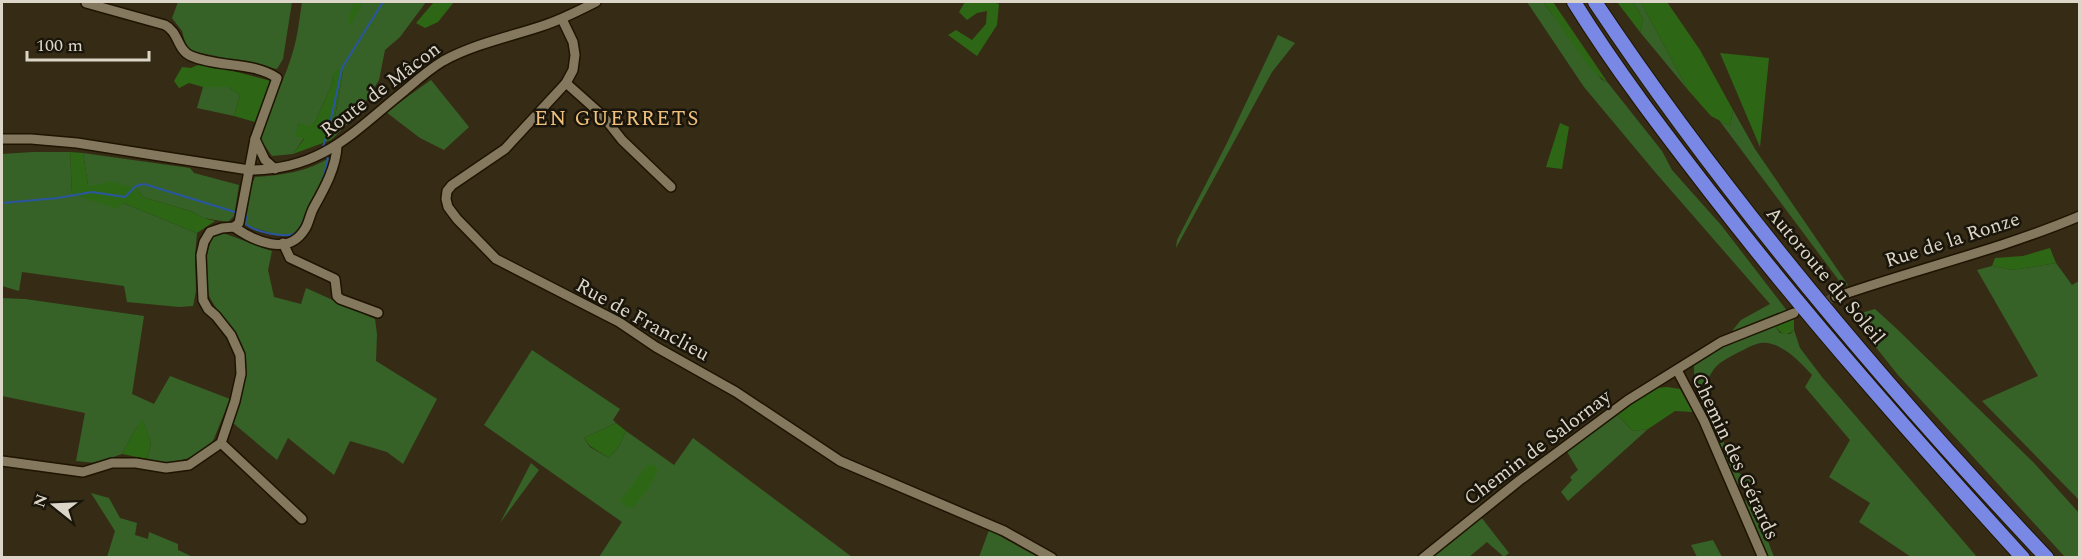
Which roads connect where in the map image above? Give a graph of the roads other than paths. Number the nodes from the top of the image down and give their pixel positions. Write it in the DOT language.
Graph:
graph roads {
  1 [pos="596,2"];
  2 [pos="1574,2"];
  3 [pos="1595,2"];
  4 [pos="86,3"];
  5 [pos="562,19"];
  6 [pos="566,83"];
  7 [pos="2,139"];
  8 [pos="255,139"];
  9 [pos="333,149"];
  10 [pos="276,169"];
  11 [pos="249,170"];
  12 [pos="671,187"];
  13 [pos="2079,216"];
  14 [pos="234,227"];
  15 [pos="283,243"];
  16 [pos="1836,297"];
  17 [pos="378,313"];
  18 [pos="1794,313"];
  19 [pos="1677,370"];
  20 [pos="220,442"];
  21 [pos="2,461"];
  22 [pos="302,519"];
  23 [pos="1052,558"];
  24 [pos="1423,558"];
  25 [pos="1763,558"];
  26 [pos="2023,558"];
  27 [pos="2047,558"];
  1 -- 5 [label="street, Route de Mâcon"];
  2 -- 26 [label="highway, Autoroute du Soleil"];
  3 -- 27 [label="highway, Autoroute du Soleil"];
  4 -- 8 [label="street"];
  5 -- 6 [label="street, Rue de Franclieu"];
  5 -- 9 [label="street, Route de Mâcon"];
  6 -- 12 [label="street"];
  6 -- 23 [label="street, Rue de Franclieu"];
  7 -- 11 [label="street, Route de Mâcon"];
  8 -- 10 [label="street"];
  8 -- 11 [label="street"];
  9 -- 10 [label="street, Route de Mâcon"];
  9 -- 15 [label="street"];
  10 -- 11 [label="street, Route de Mâcon"];
  11 -- 14 [label="street"];
  13 -- 16 [label="street, Rue de la Ronze"];
  14 -- 15 [label="street"];
  14 -- 20 [label="street"];
  15 -- 17 [label="street"];
  18 -- 19 [label="street"];
  19 -- 24 [label="street, Chemin de Salornay"];
  19 -- 25 [label="street, Chemin des Gérards"];
  20 -- 21 [label="street"];
  20 -- 22 [label="street"];
}
